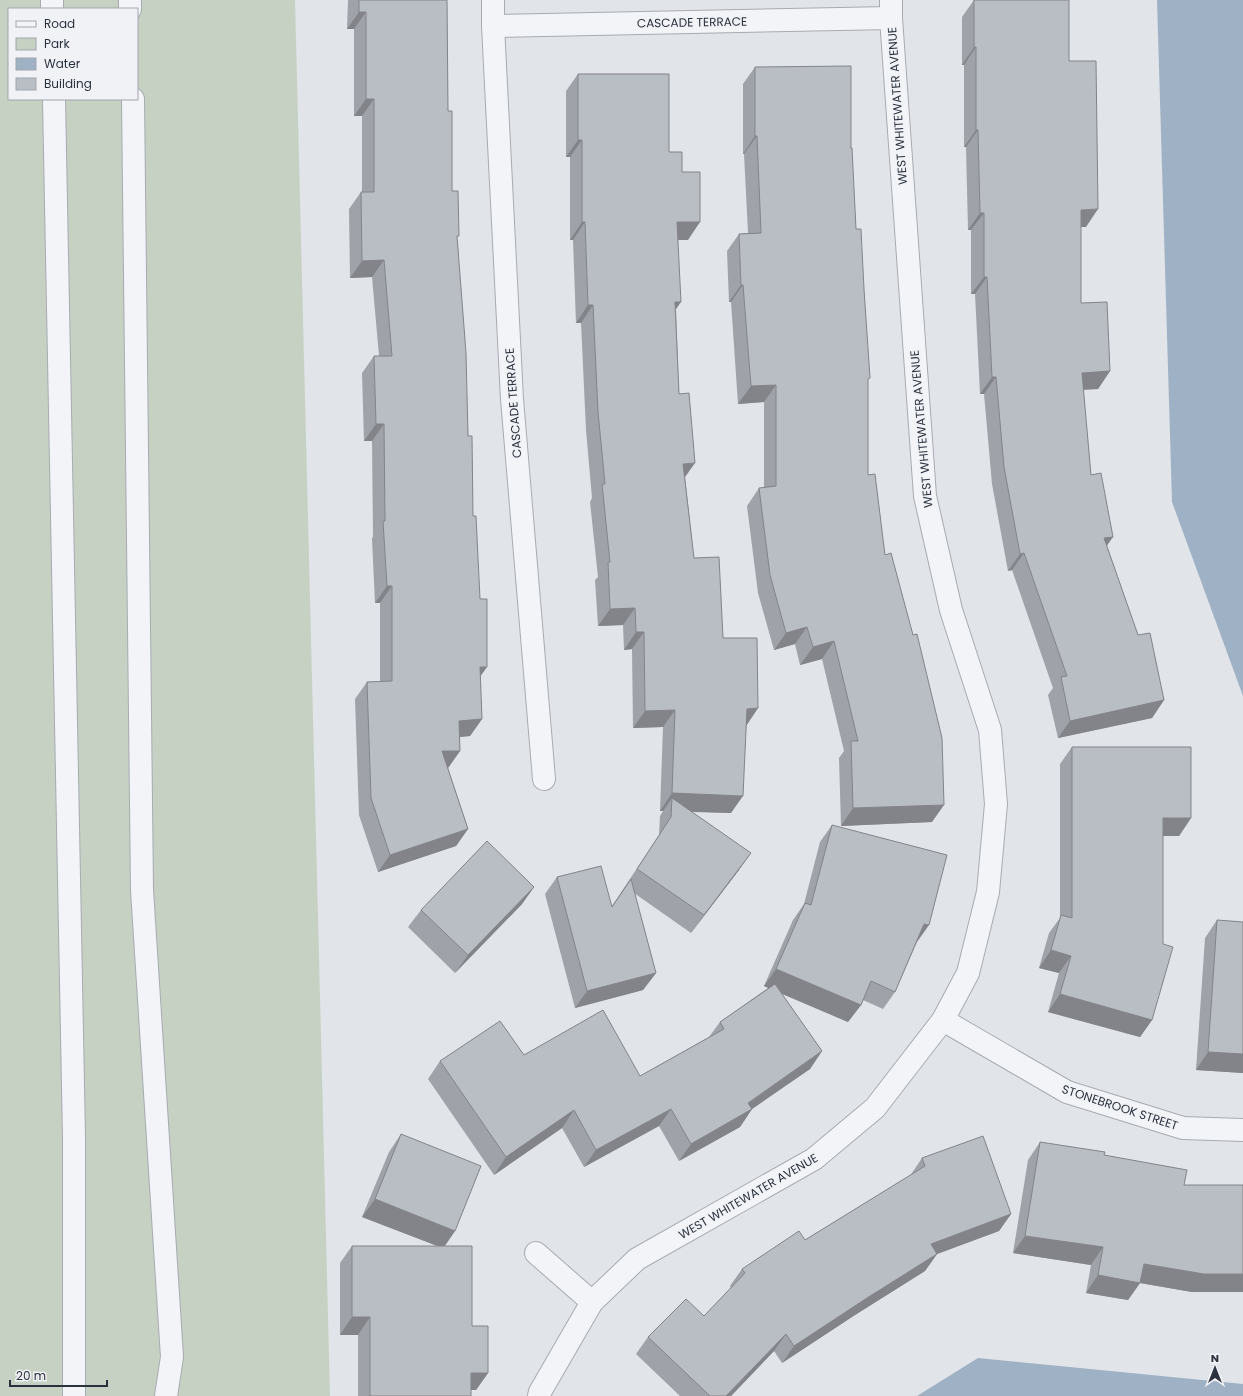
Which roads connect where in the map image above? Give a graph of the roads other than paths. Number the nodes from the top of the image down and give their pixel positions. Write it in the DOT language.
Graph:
graph roads {
  1 [pos="493,0"];
  2 [pos="890,9"];
  3 [pos="493,26"];
  4 [pos="54,100"];
  5 [pos="133,100"];
  6 [pos="544,779"];
  7 [pos="943,1020"];
  8 [pos="1243,1130"];
  9 [pos="74,1138"];
  10 [pos="536,1253"];
  11 [pos="592,1302"];
  12 [pos="74,1396"];
  13 [pos="80,1396"];
  14 [pos="166,1396"];
  15 [pos="539,1396"];
  1 -- 3 [label="street, CASCADE TERRACE"];
  2 -- 3 [label="street, CASCADE TERRACE"];
  2 -- 7 [label="street, WEST WHITEWATER AVENUE"];
  3 -- 6 [label="street, CASCADE TERRACE"];
  4 -- 9 [label="street"];
  5 -- 14 [label="street"];
  7 -- 8 [label="street, STONEBROOK STREET"];
  7 -- 11 [label="street, WEST WHITEWATER AVENUE"];
  9 -- 12 [label="street"];
  9 -- 13 [label="street"];
  10 -- 11 [label="street"];
  11 -- 15 [label="street, WEST WHITEWATER AVENUE"];
}
